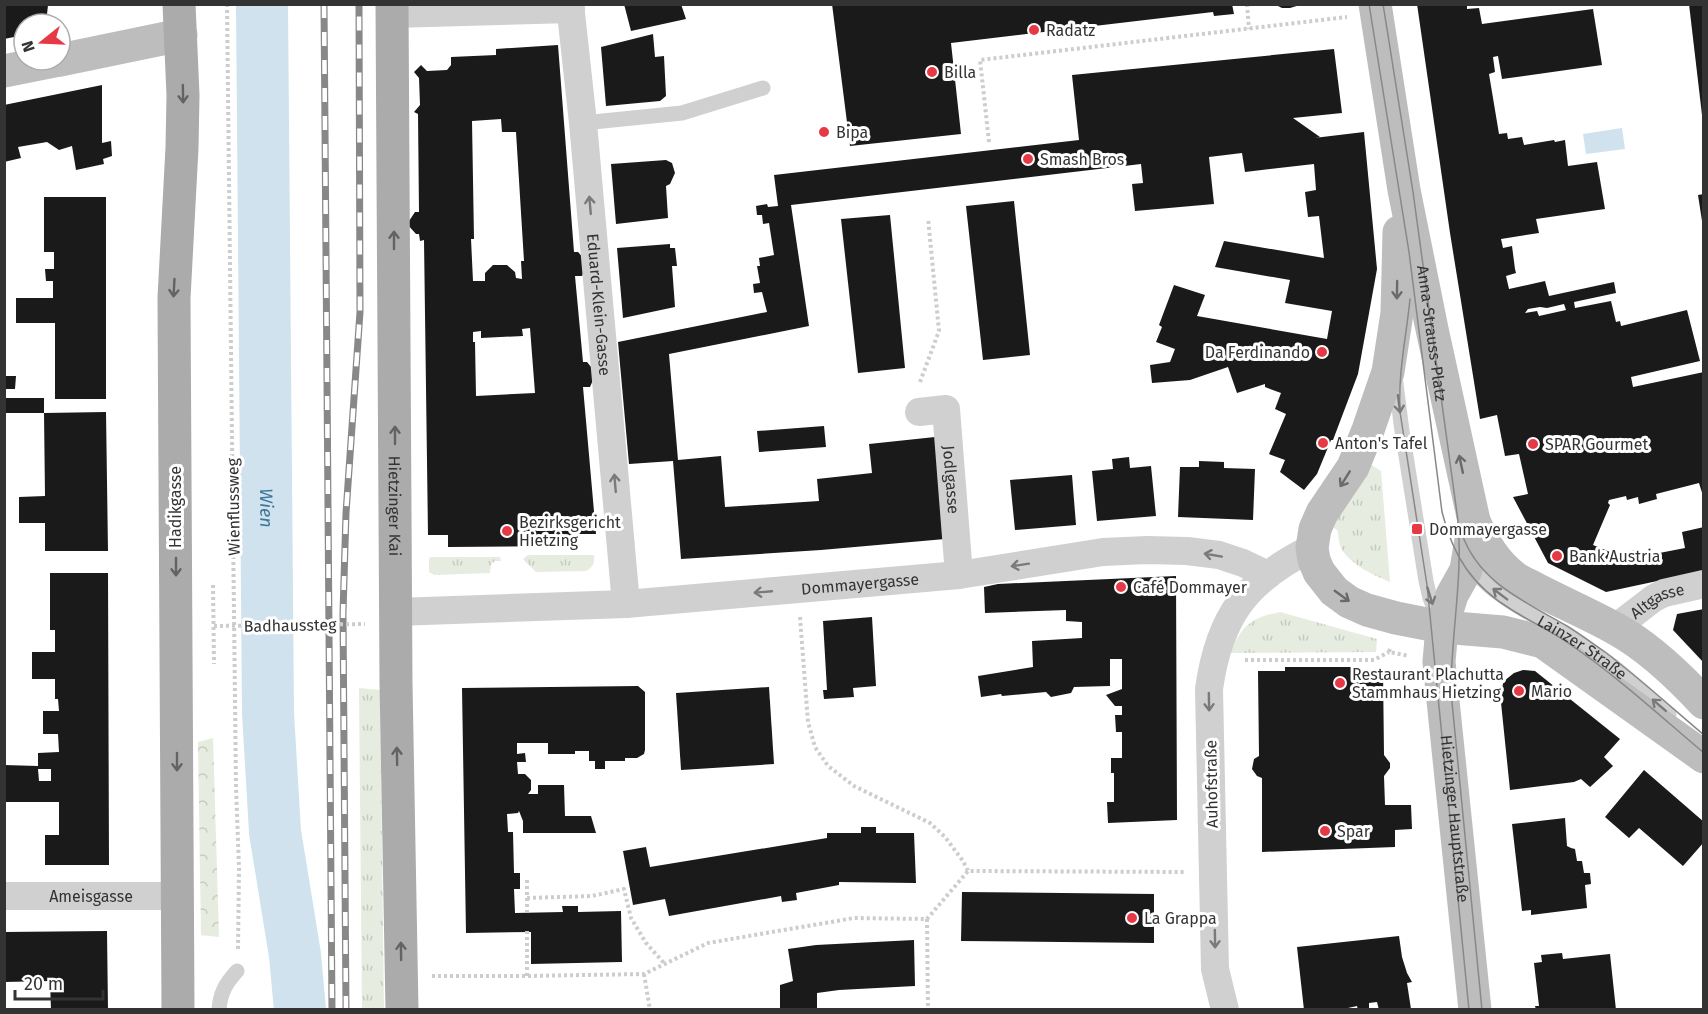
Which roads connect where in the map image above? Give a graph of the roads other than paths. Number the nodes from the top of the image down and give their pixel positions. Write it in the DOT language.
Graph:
graph roads {
  1 [pos="570,7"];
  2 [pos="392,9"];
  3 [pos="1375,9"];
  4 [pos="180,20"];
  5 [pos="72,56"];
  6 [pos="763,88"];
  7 [pos="583,123"];
  8 [pos="1404,190"];
  9 [pos="1392,346"];
  10 [pos="920,412"];
  11 [pos="1471,536"];
  12 [pos="1312,548"];
  13 [pos="959,575"];
  14 [pos="1268,575"];
  15 [pos="1704,584"];
  16 [pos="626,604"];
  17 [pos="396,612"];
  18 [pos="1442,627"];
  19 [pos="1615,628"];
  20 [pos="1704,703"];
  21 [pos="1704,743"];
  22 [pos="1704,757"];
  23 [pos="4,896"];
  24 [pos="178,896"];
  25 [pos="237,971"];
  26 [pos="178,1010"];
  27 [pos="219,1010"];
  28 [pos="402,1010"];
  29 [pos="1225,1010"];
  30 [pos="1475,1010"];
  1 -- 2 [label="street"];
  1 -- 7 [label="street, Eduard-Klein-Gasse"];
  17 -- 2 [label="main road, Hietzinger Kai, one-way"];
  3 -- 8 [label="main road"];
  4 -- 5 [label="main road"];
  4 -- 24 [label="main road, Hadikgasse, one-way"];
  6 -- 7 [label="lane"];
  16 -- 7 [label="street, Eduard-Klein-Gasse, one-way"];
  8 -- 9 [label="main road, Anna-Strauss-Platz, one-way"];
  11 -- 8 [label="main road, Anna-Strauss-Platz, one-way"];
  9 -- 12 [label="main road, Anna-Strauss-Platz, one-way"];
  9 -- 18 [label="lane, Anna-Strauss-Platz, one-way"];
  10 -- 13 [label="street, Jodlgasse"];
  11 -- 18 [label="main road, Anna-Strauss-Platz"];
  11 -- 19 [label="main road, Lainzer Straße"];
  21 -- 11 [label="lane, Lainzer Straße, one-way"];
  12 -- 14 [label="street"];
  12 -- 18 [label="main road, one-way"];
  14 -- 13 [label="street, Dommayergasse, one-way"];
  13 -- 16 [label="street, Dommayergasse, one-way"];
  14 -- 29 [label="street, Auhofstraße, one-way"];
  15 -- 19 [label="street, Altgasse"];
  16 -- 17 [label="street, Dommayergasse"];
  28 -- 17 [label="main road, Hietzinger Kai, one-way"];
  18 -- 22 [label="main road, Lainzer Straße"];
  18 -- 30 [label="main road, Hietzinger Hauptstraße"];
  19 -- 20 [label="main road, Lainzer Straße"];
  23 -- 24 [label="street, Ameisgasse"];
  24 -- 26 [label="main road, Hadikgasse"];
  25 -- 27 [label="lane"];
}
